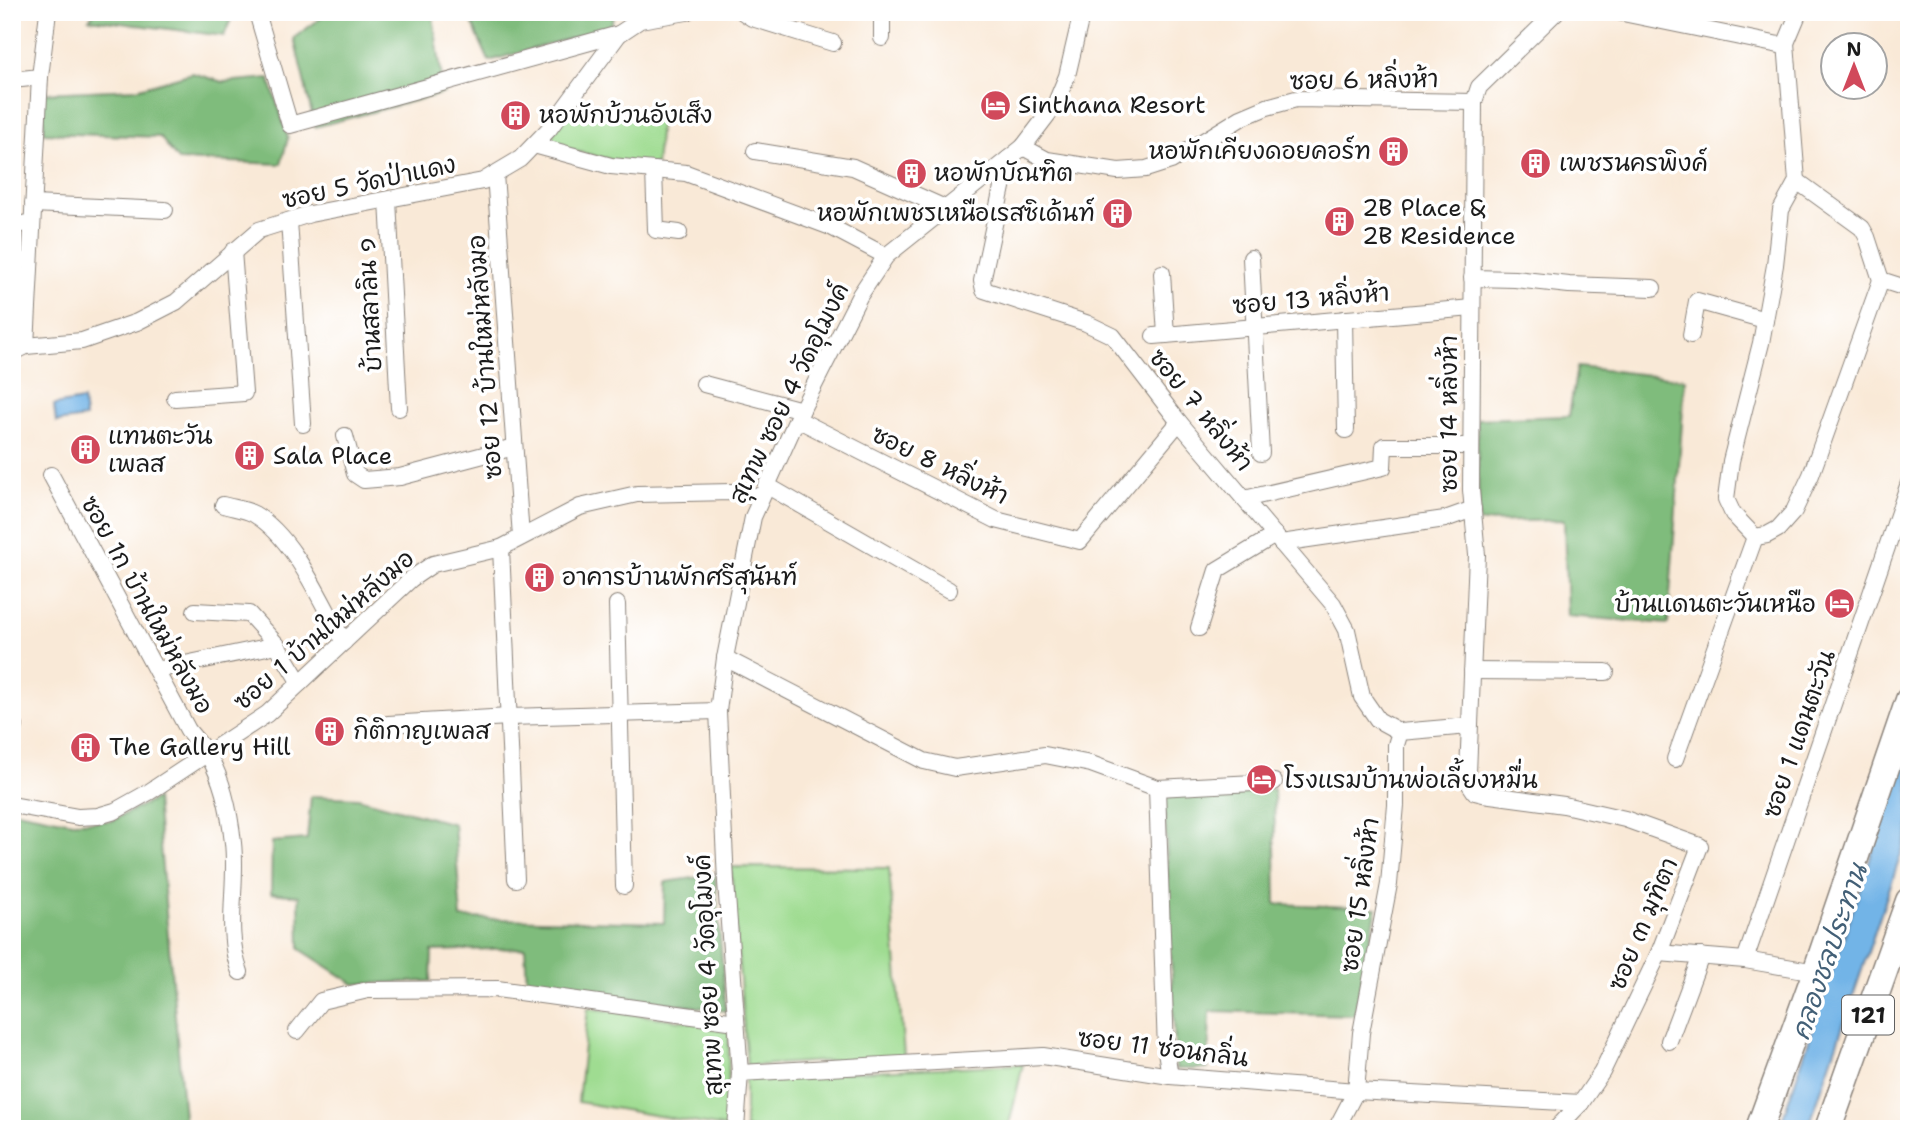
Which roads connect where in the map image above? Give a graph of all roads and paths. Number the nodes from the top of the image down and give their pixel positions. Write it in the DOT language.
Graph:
graph roads {
  1 [pos="48,12"];
  2 [pos="687,12"];
  3 [pos="743,12"];
  4 [pos="882,12"];
  5 [pos="1082,12"];
  6 [pos="1556,12"];
  7 [pos="1618,12"];
  8 [pos="1799,12"];
  9 [pos="262,14"];
  10 [pos="633,18"];
  11 [pos="619,34"];
  12 [pos="882,38"];
  13 [pos="1788,40"];
  14 [pos="833,43"];
  15 [pos="40,77"];
  16 [pos="12,80"];
  17 [pos="1474,102"];
  18 [pos="534,145"];
  19 [pos="1023,147"];
  20 [pos="755,151"];
  21 [pos="1007,159"];
  22 [pos="654,170"];
  23 [pos="495,174"];
  24 [pos="1797,181"];
  25 [pos="388,200"];
  26 [pos="33,204"];
  27 [pos="945,208"];
  28 [pos="165,210"];
  29 [pos="289,221"];
  30 [pos="32,222"];
  31 [pos="12,226"];
  32 [pos="679,233"];
  33 [pos="233,251"];
  34 [pos="886,256"];
  35 [pos="1251,258"];
  36 [pos="1162,273"];
  37 [pos="1472,278"];
  38 [pos="1881,280"];
  39 [pos="1653,288"];
  40 [pos="1909,289"];
  41 [pos="1472,308"];
  42 [pos="1344,319"];
  43 [pos="1765,320"];
  44 [pos="1255,327"];
  45 [pos="1691,335"];
  46 [pos="19,350"];
  47 [pos="704,384"];
  48 [pos="175,398"];
  49 [pos="399,408"];
  50 [pos="800,415"];
  51 [pos="1178,422"];
  52 [pos="303,424"];
  53 [pos="1346,430"];
  54 [pos="345,436"];
  55 [pos="1471,446"];
  56 [pos="514,447"];
  57 [pos="1261,453"];
  58 [pos="51,475"];
  59 [pos="1909,483"];
  60 [pos="764,491"];
  61 [pos="1244,499"];
  62 [pos="223,505"];
  63 [pos="1473,509"];
  64 [pos="521,537"];
  65 [pos="1755,537"];
  66 [pos="1278,539"];
  67 [pos="501,548"];
  68 [pos="949,590"];
  69 [pos="617,604"];
  70 [pos="195,611"];
  71 [pos="1199,628"];
  72 [pos="344,642"];
  73 [pos="278,645"];
  74 [pos="725,658"];
  75 [pos="156,670"];
  76 [pos="1472,671"];
  77 [pos="1606,672"];
  78 [pos="300,682"];
  79 [pos="1909,700"];
  80 [pos="718,711"];
  81 [pos="619,713"];
  82 [pos="509,717"];
  83 [pos="388,724"];
  84 [pos="1469,726"];
  85 [pos="1400,732"];
  86 [pos="208,754"];
  87 [pos="1675,760"];
  88 [pos="1274,782"];
  89 [pos="1157,788"];
  90 [pos="12,805"];
  91 [pos="516,879"];
  92 [pos="624,886"];
  93 [pos="1907,913"];
  94 [pos="1659,953"];
  95 [pos="1701,956"];
  96 [pos="1745,960"];
  97 [pos="240,972"];
  98 [pos="1816,972"];
  99 [pos="736,1022"];
  100 [pos="297,1031"];
  101 [pos="1669,1041"];
  102 [pos="740,1073"];
  103 [pos="1170,1076"];
  104 [pos="1356,1091"];
  105 [pos="1581,1103"];
  106 [pos="736,1129"];
  107 [pos="1336,1129"];
  108 [pos="1556,1129"];
  109 [pos="1759,1129"];
  110 [pos="1828,1129"];
  1 -- 15 [label="street"];
  2 -- 10 [label="street, ซอย 5 วัดป่าแดง"];
  3 -- 14 [label="street"];
  4 -- 12 [label="street"];
  5 -- 19 [label="street, สุเทพ ซอย 4 วัดอุโมงค์"];
  6 -- 17 [label="street"];
  7 -- 13 [label="street"];
  8 -- 13 [label="street"];
  9 -- 11 [label="street"];
  10 -- 11 [label="street, ซอย 5 วัดป่าแดง"];
  11 -- 18 [label="street, ซอย 5 วัดป่าแดง"];
  13 -- 24 [label="street"];
  15 -- 16 [label="street"];
  15 -- 26 [label="street"];
  17 -- 19 [label="street, ซอย 6 หลิ่งห้า"];
  17 -- 37 [label="street, ซอย 14 หลิ่งห้า"];
  18 -- 22 [label="street"];
  18 -- 23 [label="street, ซอย 5 วัดป่าแดง"];
  19 -- 21 [label="street, สุเทพ ซอย 4 วัดอุโมงค์"];
  20 -- 27 [label="street"];
  21 -- 27 [label="street, สุเทพ ซอย 4 วัดอุโมงค์"];
  21 -- 51 [label="street, ซอย 7 หลิ่งห้า"];
  22 -- 32 [label="street"];
  22 -- 34 [label="street"];
  23 -- 25 [label="street, ซอย 5 วัดป่าแดง"];
  23 -- 56 [label="street, ซอย 12 บ้านใหม่หลังมอ"];
  24 -- 38 [label="street"];
  24 -- 43 [label="street"];
  25 -- 29 [label="street, ซอย 5 วัดป่าแดง"];
  25 -- 49 [label="street, บ้านสลาลิน ๑"];
  26 -- 28 [label="street"];
  26 -- 30 [label="street"];
  27 -- 34 [label="street, สุเทพ ซอย 4 วัดอุโมงค์"];
  29 -- 33 [label="street, ซอย 5 วัดป่าแดง"];
  29 -- 52 [label="street"];
  30 -- 31 [label="street"];
  30 -- 46 [label="street"];
  33 -- 46 [label="street, ซอย 5 วัดป่าแดง"];
  33 -- 48 [label="street"];
  34 -- 50 [label="street, สุเทพ ซอย 4 วัดอุโมงค์"];
  35 -- 44 [label="street"];
  36 -- 44 [label="street, ซอย 13 หลิ่งห้า"];
  37 -- 39 [label="street"];
  37 -- 41 [label="street, ซอย 14 หลิ่งห้า"];
  38 -- 40 [label="street"];
  38 -- 65 [label="street"];
  41 -- 42 [label="street, ซอย 13 หลิ่งห้า"];
  41 -- 55 [label="street, ซอย 14 หลิ่งห้า"];
  42 -- 44 [label="street, ซอย 13 หลิ่งห้า"];
  42 -- 53 [label="street"];
  43 -- 45 [label="street"];
  43 -- 65 [label="street"];
  44 -- 57 [label="street"];
  47 -- 50 [label="street"];
  50 -- 51 [label="street, ซอย 8 หลิ่งห้า"];
  50 -- 60 [label="street, สุเทพ ซอย 4 วัดอุโมงค์"];
  51 -- 61 [label="street, ซอย 7 หลิ่งห้า"];
  54 -- 56 [label="street"];
  55 -- 61 [label="street"];
  55 -- 63 [label="street, ซอย 14 หลิ่งห้า"];
  56 -- 64 [label="street, ซอย 12 บ้านใหม่หลังมอ"];
  58 -- 75 [label="street, ซอย 1ก บ้านใหม่หลังมอ"];
  59 -- 96 [label="street, ซอย 1 แดนตะวัน"];
  60 -- 64 [label="street, ซอย 1 บ้านใหม่หลังมอ"];
  60 -- 68 [label="street"];
  60 -- 74 [label="street, สุเทพ ซอย 4 วัดอุโมงค์"];
  61 -- 66 [label="street, ซอย 7 หลิ่งห้า"];
  62 -- 72 [label="street"];
  63 -- 66 [label="street"];
  63 -- 76 [label="street, ซอย 14 หลิ่งห้า"];
  64 -- 67 [label="street, ซอย 1 บ้านใหม่หลังมอ"];
  65 -- 87 [label="street"];
  66 -- 71 [label="street"];
  66 -- 85 [label="street, ซอย 7 หลิ่งห้า"];
  67 -- 72 [label="street, ซอย 1 บ้านใหม่หลังมอ"];
  67 -- 82 [label="street"];
  69 -- 81 [label="street"];
  70 -- 73 [label="street"];
  72 -- 78 [label="street, ซอย 1 บ้านใหม่หลังมอ"];
  73 -- 75 [label="street"];
  73 -- 78 [label="street"];
  74 -- 80 [label="street, สุเทพ ซอย 4 วัดอุโมงค์"];
  74 -- 89 [label="street"];
  75 -- 86 [label="street, ซอย 1ก บ้านใหม่หลังมอ"];
  76 -- 77 [label="street"];
  76 -- 84 [label="street, ซอย 14 หลิ่งห้า"];
  78 -- 86 [label="street, ซอย 1 บ้านใหม่หลังมอ"];
  79 -- 98 [label="main road, 121"];
  80 -- 81 [label="street"];
  80 -- 99 [label="street, สุเทพ ซอย 4 วัดอุโมงค์"];
  81 -- 82 [label="street"];
  81 -- 92 [label="street"];
  82 -- 83 [label="street"];
  82 -- 91 [label="street"];
  84 -- 85 [label="street"];
  84 -- 94 [label="street, ซอย ๓ มุทิตา"];
  85 -- 104 [label="street, ซอย 15 หลิ่งห้า"];
  86 -- 90 [label="street, ซอย 1 บ้านใหม่หลังมอ"];
  86 -- 97 [label="street, ซอย 1ก บ้านใหม่หลังมอ"];
  88 -- 89 [label="street"];
  89 -- 103 [label="street"];
  93 -- 110 [label="main road, 121"];
  94 -- 95 [label="street"];
  94 -- 105 [label="street, ซอย ๓ มุทิตา"];
  95 -- 96 [label="street"];
  95 -- 101 [label="street"];
  96 -- 98 [label="street"];
  98 -- 109 [label="main road, 121"];
  99 -- 100 [label="street"];
  99 -- 102 [label="street, สุเทพ ซอย 4 วัดอุโมงค์"];
  102 -- 103 [label="street, ซอย 11 ซ่อนกลิ่น"];
  102 -- 106 [label="street, สุเทพ ซอย 4 วัดอุโมงค์"];
  103 -- 104 [label="street, ซอย 11 ซ่อนกลิ่น"];
  104 -- 105 [label="street, ซอย 11 ซ่อนกลิ่น"];
  104 -- 107 [label="street"];
  105 -- 108 [label="street, ซอย ๓ มุทิตา"];
}
